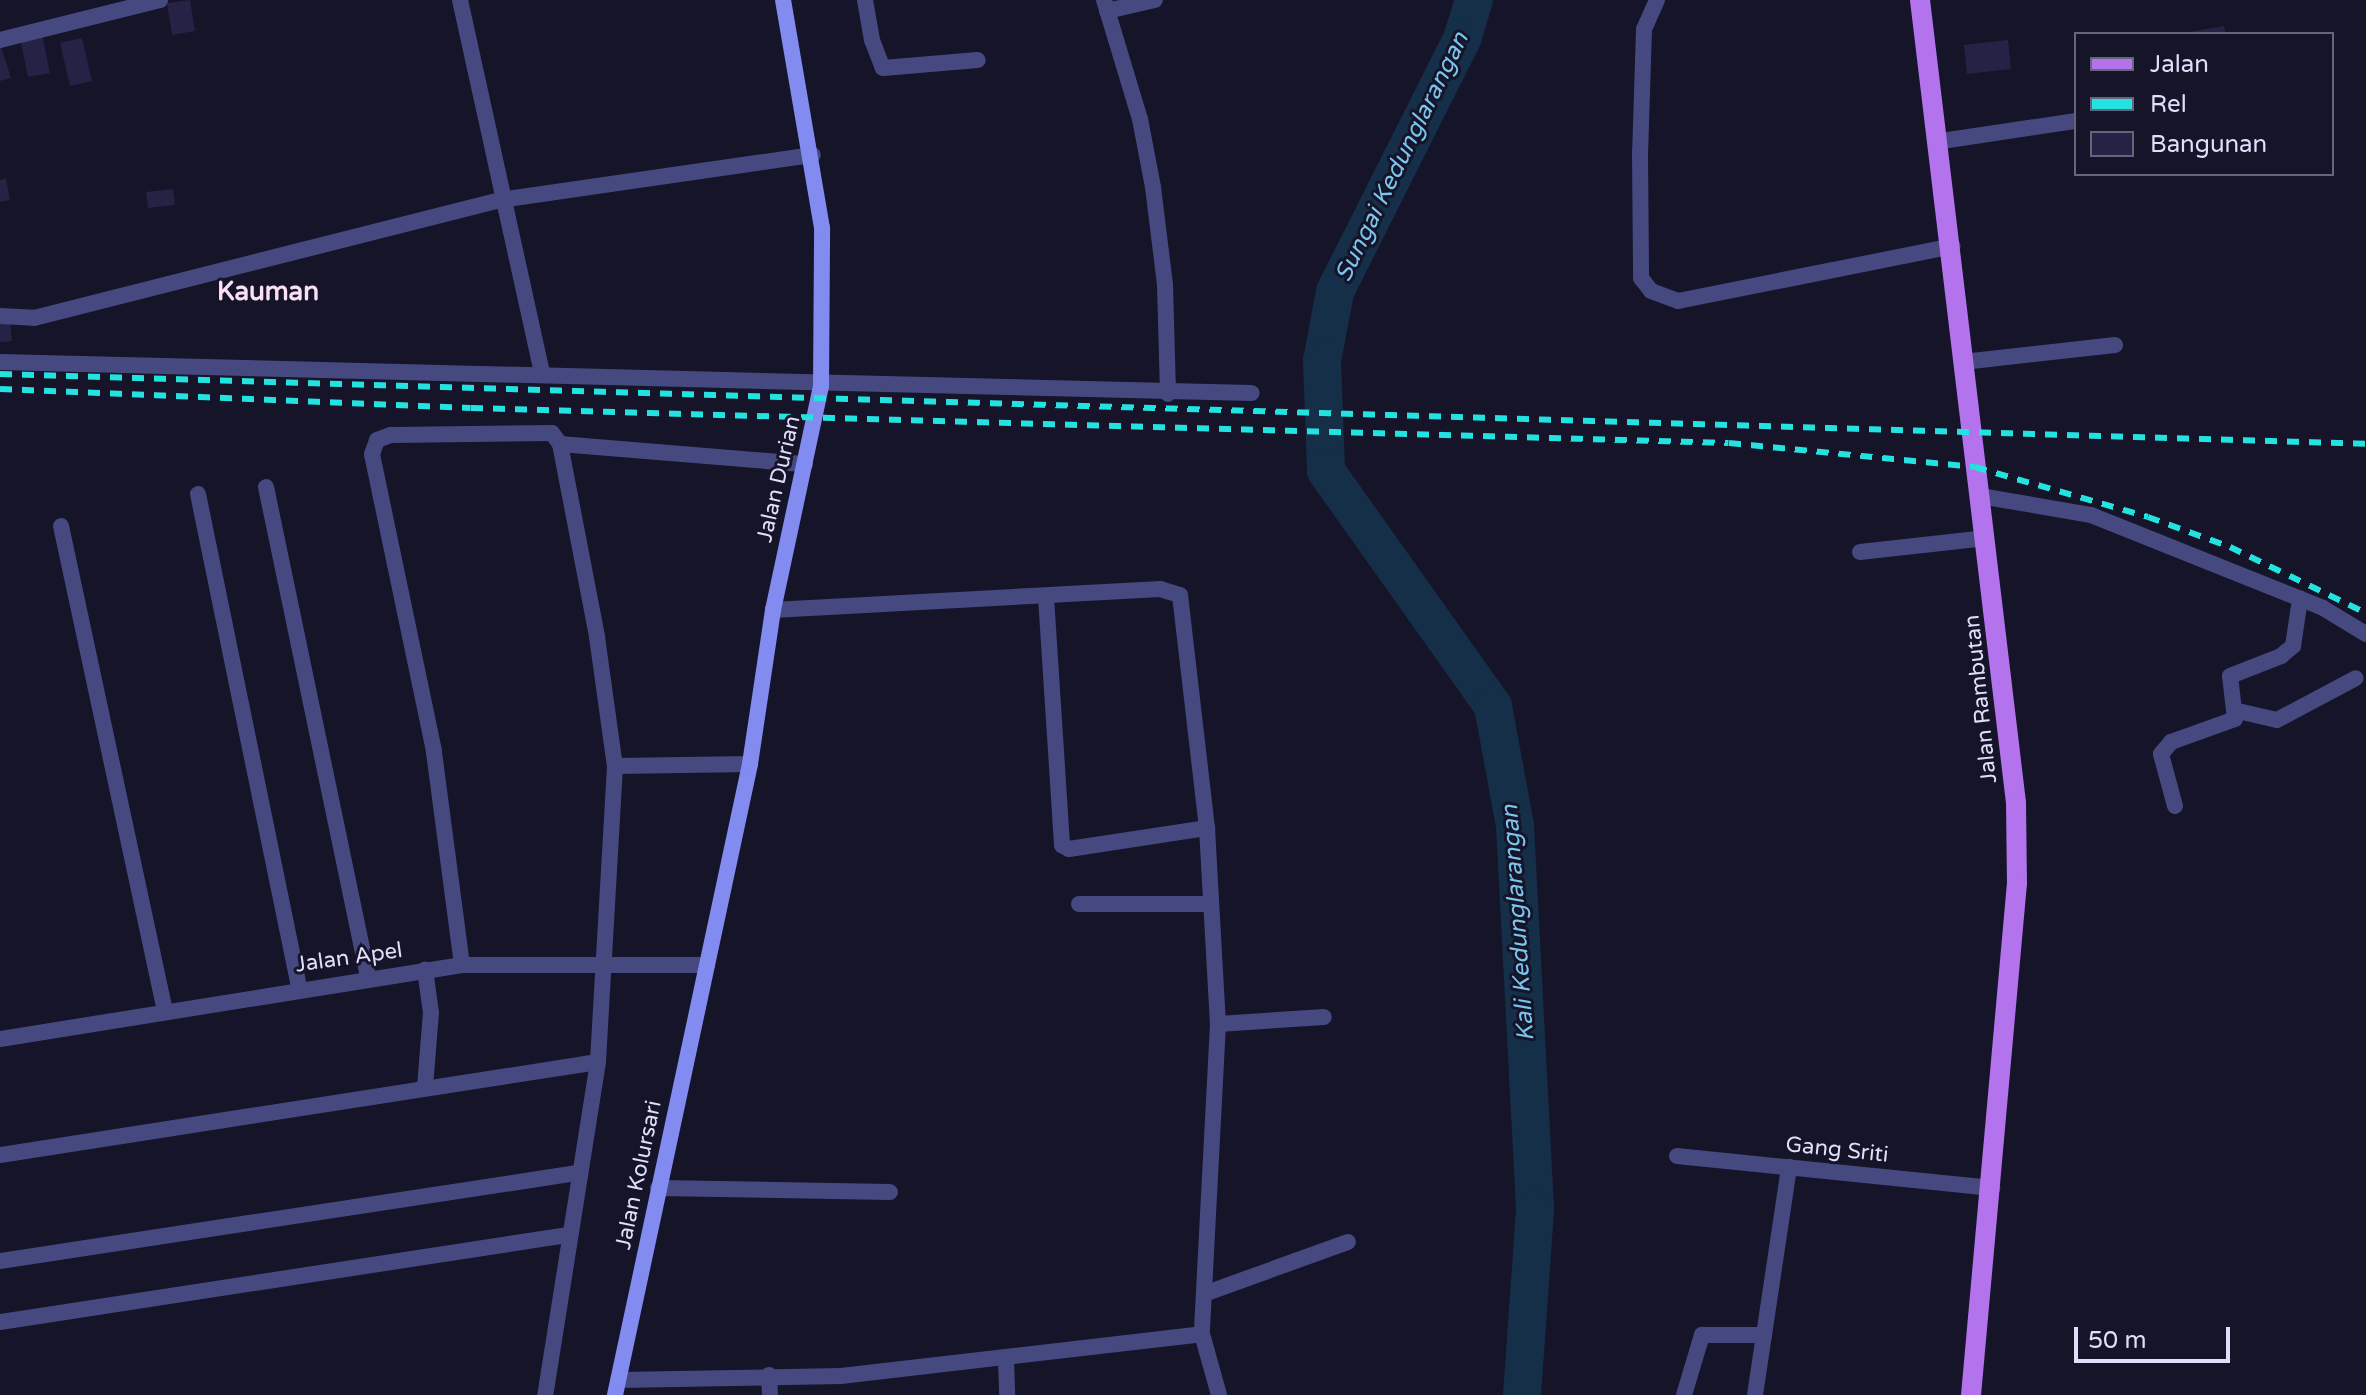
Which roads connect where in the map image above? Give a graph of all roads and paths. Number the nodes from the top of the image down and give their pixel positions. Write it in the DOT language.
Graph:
graph roads {
  1 [pos="160,0"];
  2 [pos="460,0"];
  3 [pos="865,0"];
  4 [pos="1155,0"];
  5 [pos="1657,0"];
  6 [pos="1920,0"];
  7 [pos="786,1"];
  8 [pos="1106,5"];
  9 [pos="0,40"];
  10 [pos="978,60"];
  11 [pos="2074,121"];
  12 [pos="1935,142"];
  13 [pos="813,155"];
  14 [pos="500,200"];
  15 [pos="1953,246"];
  16 [pos="0,316"];
  17 [pos="2115,345"];
  18 [pos="0,362"];
  19 [pos="1963,362"];
  20 [pos="542,374"];
  21 [pos="821,386"];
  22 [pos="1252,393"];
  23 [pos="1168,394"];
  24 [pos="560,444"];
  25 [pos="805,464"];
  26 [pos="266,487"];
  27 [pos="198,494"];
  28 [pos="1980,496"];
  29 [pos="61,526"];
  30 [pos="1986,538"];
  31 [pos="1860,552"];
  32 [pos="1046,597"];
  33 [pos="2300,599"];
  34 [pos="773,610"];
  35 [pos="2366,634"];
  36 [pos="2356,678"];
  37 [pos="2238,711"];
  38 [pos="744,764"];
  39 [pos="615,766"];
  40 [pos="2175,806"];
  41 [pos="1207,828"];
  42 [pos="1079,904"];
  43 [pos="1211,904"];
  44 [pos="612,962"];
  45 [pos="462,965"];
  46 [pos="707,965"];
  47 [pos="425,969"];
  48 [pos="368,977"];
  49 [pos="299,987"];
  50 [pos="165,1010"];
  51 [pos="1324,1017"];
  52 [pos="1218,1024"];
  53 [pos="0,1039"];
  54 [pos="598,1062"];
  55 [pos="425,1087"];
  56 [pos="0,1155"];
  57 [pos="1677,1156"];
  58 [pos="1789,1167"];
  59 [pos="577,1173"];
  60 [pos="658,1188"];
  61 [pos="1992,1188"];
  62 [pos="890,1192"];
  63 [pos="568,1235"];
  64 [pos="1348,1242"];
  65 [pos="0,1261"];
  66 [pos="1204,1294"];
  67 [pos="0,1322"];
  68 [pos="1202,1334"];
  69 [pos="1764,1335"];
  70 [pos="1006,1360"];
  71 [pos="769,1375"];
  72 [pos="616,1388"];
  73 [pos="545,1395"];
  74 [pos="770,1395"];
  75 [pos="1007,1395"];
  76 [pos="1219,1395"];
  77 [pos="1684,1395"];
  78 [pos="1755,1395"];
  79 [pos="1971,1395"];
  1 -- 9 [label="street"];
  2 -- 14 [label="street"];
  3 -- 10 [label="street"];
  4 -- 8 [label="street"];
  5 -- 15 [label="street"];
  6 -- 12 [label="main road, Jalan Rambutan"];
  7 -- 13 [label="street, Jalan Durian"];
  8 -- 23 [label="street"];
  11 -- 12 [label="street"];
  12 -- 15 [label="main road, Jalan Rambutan"];
  13 -- 14 [label="street"];
  13 -- 21 [label="street, Jalan Durian"];
  14 -- 16 [label="street"];
  14 -- 20 [label="street"];
  15 -- 19 [label="main road, Jalan Rambutan"];
  17 -- 19 [label="street"];
  18 -- 20 [label="street"];
  19 -- 28 [label="main road, Jalan Rambutan"];
  20 -- 21 [label="street"];
  21 -- 23 [label="street"];
  21 -- 25 [label="street, Jalan Durian"];
  22 -- 23 [label="street"];
  24 -- 25 [label="street"];
  24 -- 39 [label="street"];
  24 -- 45 [label="street"];
  25 -- 34 [label="street, Jalan Durian"];
  26 -- 48 [label="street"];
  27 -- 49 [label="street"];
  28 -- 30 [label="main road, Jalan Rambutan"];
  28 -- 33 [label="street"];
  29 -- 50 [label="street"];
  30 -- 31 [label="street"];
  30 -- 61 [label="main road, Jalan Rambutan"];
  32 -- 34 [label="street"];
  32 -- 41 [label="street"];
  32 -- 41 [label="street"];
  33 -- 35 [label="street"];
  33 -- 37 [label="street"];
  34 -- 38 [label="street, Jalan Durian"];
  36 -- 37 [label="street"];
  37 -- 40 [label="street"];
  38 -- 39 [label="street"];
  38 -- 46 [label="street, Jalan Durian"];
  39 -- 44 [label="street"];
  41 -- 43 [label="street"];
  42 -- 43 [label="street"];
  43 -- 52 [label="street"];
  44 -- 45 [label="street, Jalan Apel"];
  44 -- 46 [label="street, Jalan Apel"];
  44 -- 54 [label="street"];
  45 -- 47 [label="street, Jalan Apel"];
  46 -- 60 [label="street, Jalan Kolursari"];
  47 -- 48 [label="street, Jalan Apel"];
  47 -- 55 [label="street"];
  48 -- 49 [label="street, Jalan Apel"];
  49 -- 50 [label="street, Jalan Apel"];
  50 -- 53 [label="street, Jalan Apel"];
  51 -- 52 [label="street"];
  52 -- 66 [label="street"];
  54 -- 55 [label="street"];
  54 -- 59 [label="street"];
  55 -- 56 [label="street"];
  57 -- 58 [label="street, Gang Sriti"];
  58 -- 61 [label="street, Gang Sriti"];
  58 -- 69 [label="street"];
  59 -- 63 [label="street"];
  59 -- 65 [label="street"];
  60 -- 62 [label="street"];
  60 -- 72 [label="street, Jalan Kolursari"];
  61 -- 79 [label="main road, Jalan Rambutan"];
  63 -- 67 [label="street"];
  63 -- 73 [label="street"];
  64 -- 66 [label="street"];
  66 -- 68 [label="street"];
  68 -- 70 [label="street"];
  68 -- 76 [label="street"];
  69 -- 77 [label="street"];
  69 -- 78 [label="street"];
  70 -- 71 [label="street"];
  70 -- 75 [label="street"];
  71 -- 72 [label="street"];
  71 -- 74 [label="street"];
}
